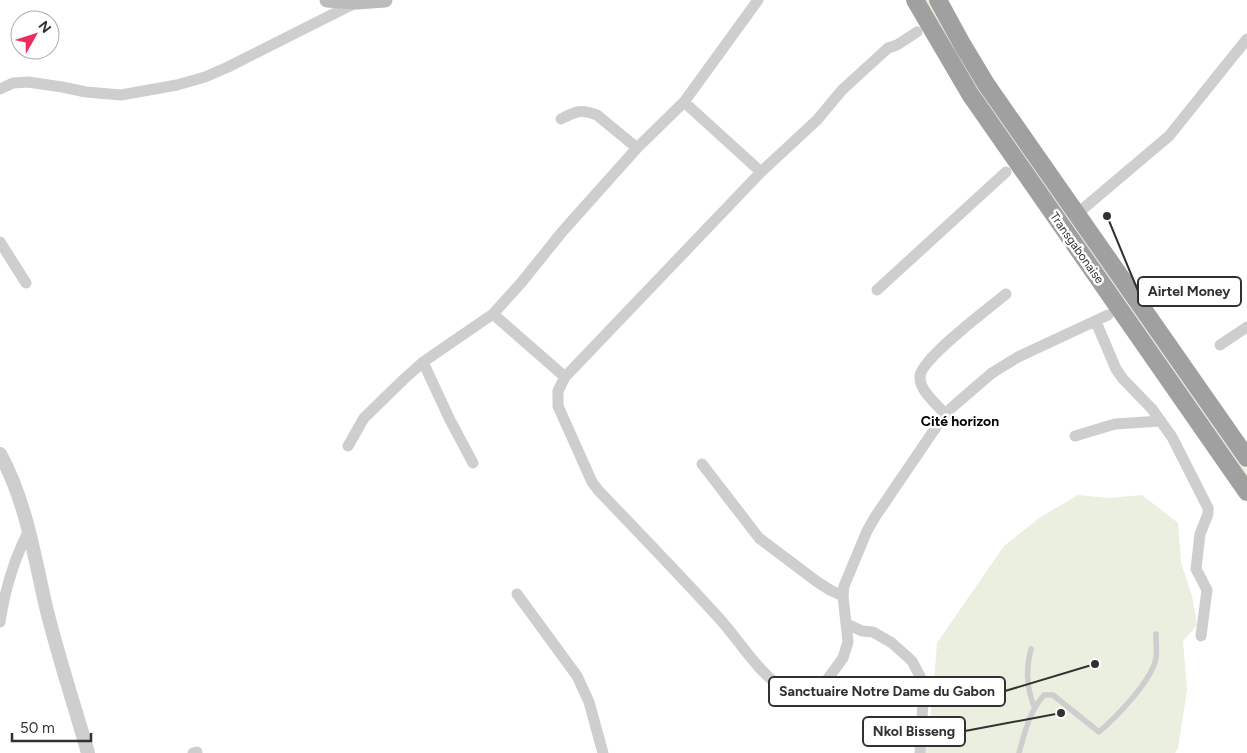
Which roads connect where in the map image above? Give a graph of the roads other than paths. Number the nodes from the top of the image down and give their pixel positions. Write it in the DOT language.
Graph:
graph roads {
  1 [pos="327,0"];
  2 [pos="385,0"];
  3 [pos="758,0"];
  4 [pos="915,0"];
  5 [pos="938,0"];
  6 [pos="357,2"];
  7 [pos="917,32"];
  8 [pos="1247,40"];
  9 [pos="0,89"];
  10 [pos="684,102"];
  11 [pos="561,119"];
  12 [pos="637,148"];
  13 [pos="761,172"];
  14 [pos="1006,172"];
  15 [pos="1078,213"];
  16 [pos="0,242"];
  17 [pos="26,283"];
  18 [pos="877,290"];
  19 [pos="1006,294"];
  20 [pos="493,314"];
  21 [pos="1108,315"];
  22 [pos="1096,322"];
  23 [pos="1247,327"];
  24 [pos="1220,345"];
  25 [pos="424,362"];
  26 [pos="565,377"];
  27 [pos="946,414"];
  28 [pos="1161,421"];
  29 [pos="1075,436"];
  30 [pos="348,446"];
  31 [pos="0,454"];
  32 [pos="1247,458"];
  33 [pos="473,464"];
  34 [pos="702,464"];
  35 [pos="1247,492"];
  36 [pos="29,530"];
  37 [pos="517,594"];
  38 [pos="843,596"];
  39 [pos="0,622"];
  40 [pos="847,624"];
  41 [pos="1156,634"];
  42 [pos="1201,636"];
  43 [pos="1031,649"];
  44 [pos="1034,706"];
  45 [pos="88,753"];
  46 [pos="603,753"];
  47 [pos="920,753"];
  48 [pos="1019,753"];
  1 -- 6 [label="main road"];
  2 -- 6 [label="main road"];
  3 -- 10 [label="street"];
  4 -- 35 [label="highway, Transgabonaise"];
  5 -- 15 [label="highway, Transgabonaise"];
  6 -- 9 [label="street"];
  7 -- 13 [label="street"];
  8 -- 15 [label="street"];
  10 -- 12 [label="street"];
  10 -- 13 [label="street"];
  11 -- 12 [label="street"];
  12 -- 20 [label="street"];
  13 -- 26 [label="street"];
  14 -- 18 [label="street"];
  15 -- 32 [label="highway, Transgabonaise"];
  16 -- 17 [label="street"];
  19 -- 27 [label="street"];
  20 -- 25 [label="street"];
  20 -- 26 [label="street"];
  21 -- 22 [label="street"];
  22 -- 27 [label="street"];
  22 -- 28 [label="street"];
  23 -- 24 [label="street"];
  25 -- 30 [label="street"];
  25 -- 33 [label="street"];
  26 -- 40 [label="street"];
  27 -- 38 [label="street"];
  28 -- 29 [label="street"];
  28 -- 42 [label="street"];
  31 -- 36 [label="street"];
  34 -- 38 [label="street"];
  36 -- 39 [label="street"];
  36 -- 45 [label="street"];
  37 -- 46 [label="street"];
  38 -- 40 [label="street"];
  40 -- 47 [label="street"];
  41 -- 44 [label="lane"];
  43 -- 44 [label="lane"];
  44 -- 48 [label="lane"];
}
